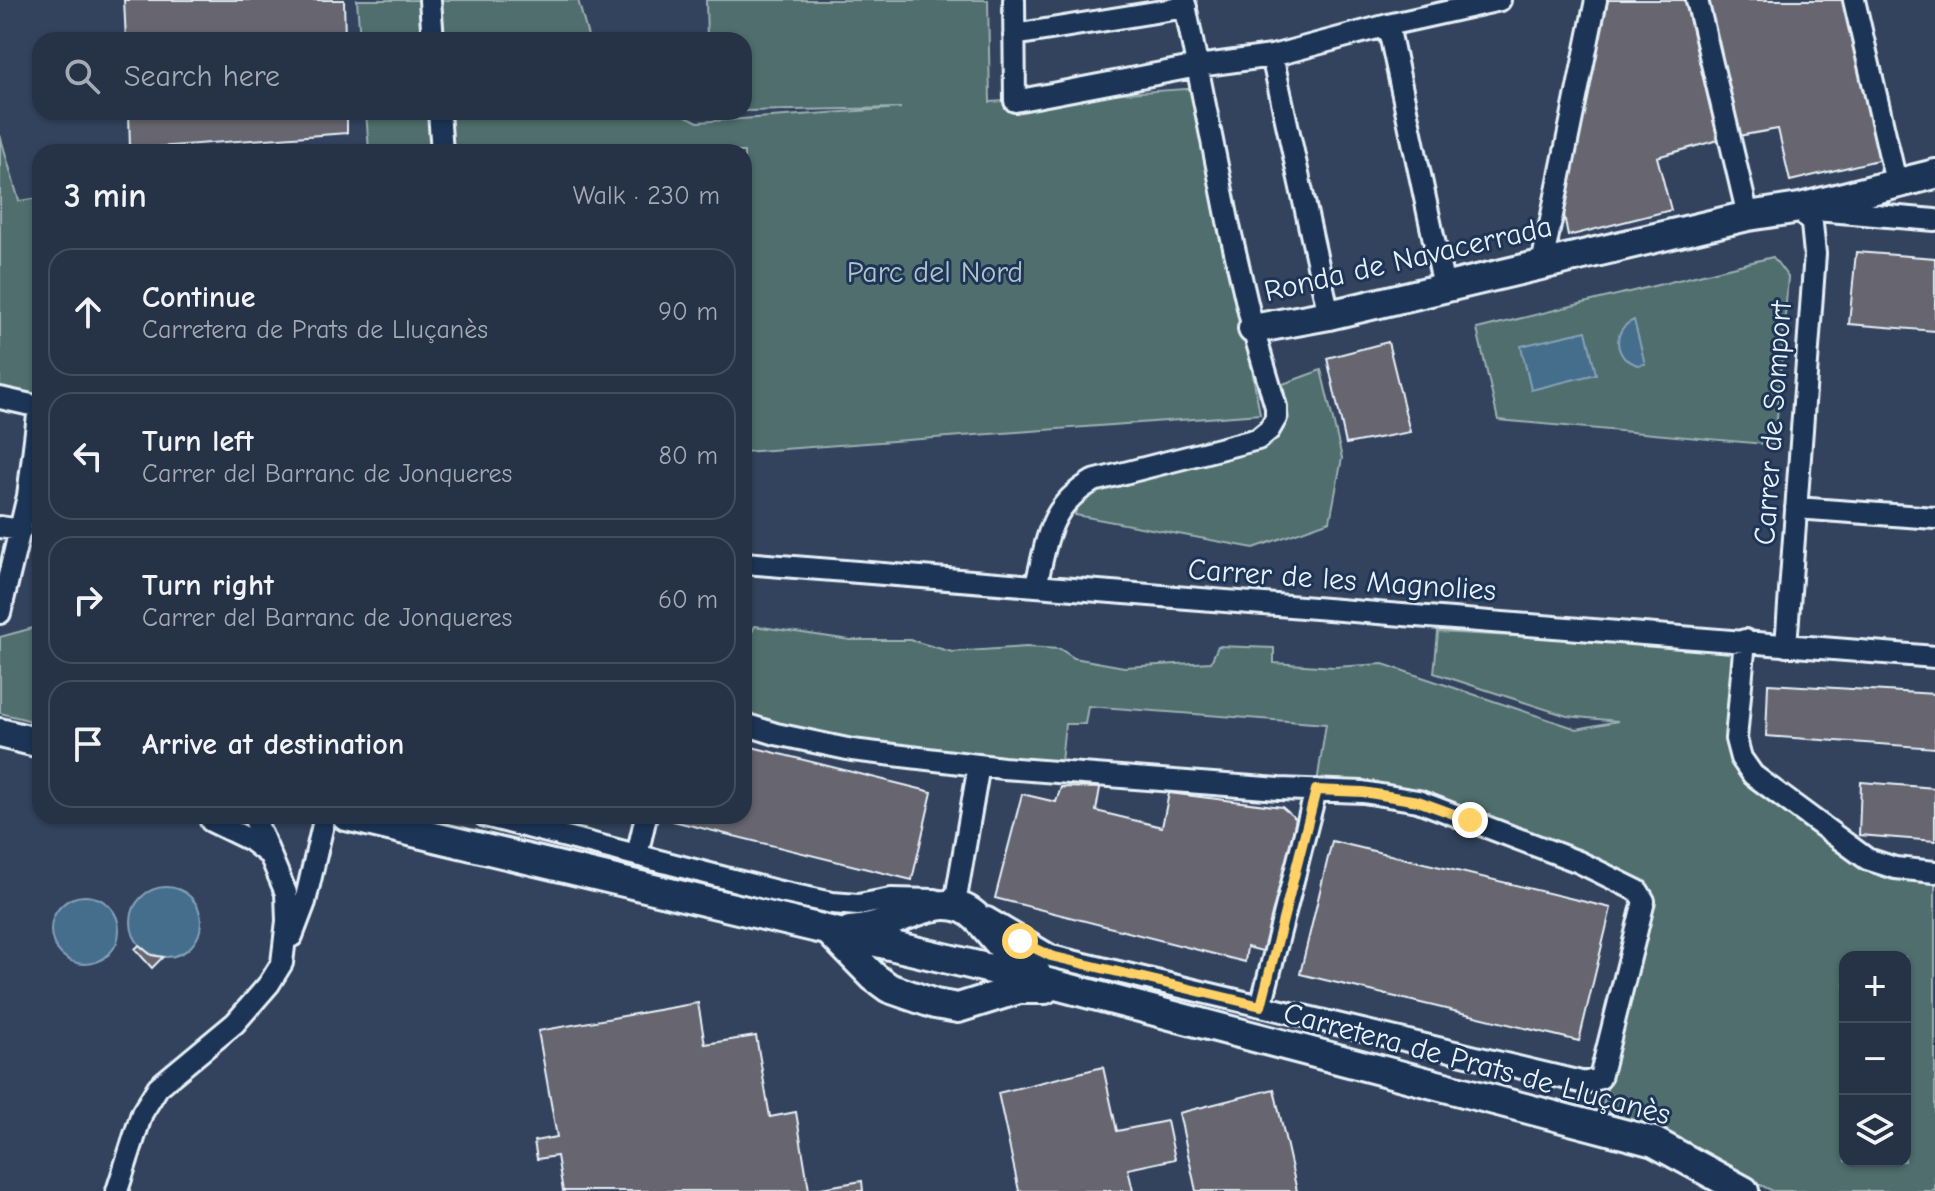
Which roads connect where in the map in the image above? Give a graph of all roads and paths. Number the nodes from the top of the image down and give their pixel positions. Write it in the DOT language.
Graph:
graph roads {
  1 [pos="430,0"];
  2 [pos="1014,0"];
  3 [pos="1500,0"];
  4 [pos="1596,0"];
  5 [pos="1697,0"];
  6 [pos="1854,0"];
  7 [pos="1185,3"];
  8 [pos="1388,25"];
  9 [pos="432,32"];
  10 [pos="1014,35"];
  11 [pos="1272,56"];
  12 [pos="1198,66"];
  13 [pos="440,120"];
  14 [pos="441,144"];
  15 [pos="1935,174"];
  16 [pos="1896,182"];
  17 [pos="1800,208"];
  18 [pos="1748,216"];
  19 [pos="1935,220"];
  20 [pos="1542,264"];
  21 [pos="1444,287"];
  22 [pos="1329,315"];
  23 [pos="1253,329"];
  24 [pos="0,398"];
  25 [pos="32,405"];
  26 [pos="32,436"];
  27 [pos="1796,508"];
  28 [pos="1935,518"];
  29 [pos="10,529"];
  30 [pos="752,564"];
  31 [pos="1036,585"];
  32 [pos="0,613"];
  33 [pos="1745,640"];
  34 [pos="1786,646"];
  35 [pos="1935,657"];
  36 [pos="752,726"];
  37 [pos="0,733"];
  38 [pos="32,741"];
  39 [pos="979,765"];
  40 [pos="1316,790"];
  41 [pos="219,824"];
  42 [pos="258,824"];
  43 [pos="323,824"];
  44 [pos="380,824"];
  45 [pos="516,824"];
  46 [pos="644,824"];
  47 [pos="637,855"];
  48 [pos="275,862"];
  49 [pos="1935,872"];
  50 [pos="955,904"];
  51 [pos="983,924"];
  52 [pos="829,931"];
  53 [pos="282,963"];
  54 [pos="1001,972"];
  55 [pos="1070,989"];
  56 [pos="968,1005"];
  57 [pos="1261,1006"];
  58 [pos="117,1191"];
  59 [pos="1744,1191"];
  1 -- 9 [label="street"];
  2 -- 10 [label="street"];
  3 -- 8 [label="street"];
  4 -- 20 [label="street"];
  5 -- 18 [label="street"];
  6 -- 16 [label="street"];
  7 -- 10 [label="street"];
  7 -- 12 [label="street"];
  8 -- 11 [label="street"];
  8 -- 21 [label="street"];
  10 -- 12 [label="street"];
  11 -- 12 [label="street"];
  11 -- 22 [label="street"];
  12 -- 23 [label="street"];
  13 -- 14 [label="street"];
  15 -- 16 [label="street, Ronda de Navacerrada"];
  16 -- 17 [label="street, Ronda de Navacerrada"];
  17 -- 18 [label="street, Ronda de Navacerrada"];
  17 -- 19 [label="street"];
  17 -- 27 [label="street, Carrer de Somport"];
  18 -- 20 [label="street, Ronda de Navacerrada"];
  20 -- 21 [label="street, Ronda de Navacerrada"];
  21 -- 22 [label="street, Ronda de Navacerrada"];
  22 -- 23 [label="street, Ronda de Navacerrada"];
  23 -- 31 [label="street, Ronda de Navacerrada"];
  24 -- 25 [label="street"];
  26 -- 29 [label="street"];
  27 -- 28 [label="street"];
  27 -- 34 [label="street, Carrer de Somport"];
  29 -- 32 [label="street"];
  30 -- 31 [label="street, Carrer de les Magnolies"];
  31 -- 33 [label="street, Carrer de les Magnolies"];
  33 -- 34 [label="street, Carrer de les Magnolies"];
  33 -- 49 [label="street"];
  34 -- 35 [label="street, Carrer de les Magnolies"];
  36 -- 39 [label="street"];
  37 -- 38 [label="street"];
  39 -- 40 [label="street"];
  39 -- 50 [label="street"];
  40 -- 57 [label="street"];
  40 -- 57 [label="street, Carretera de Prats de Lluçanès"];
  41 -- 48 [label="street"];
  42 -- 48 [label="street"];
  43 -- 53 [label="street"];
  44 -- 52 [label="street, Carretera de Prats de Lluçanès"];
  45 -- 47 [label="street, Carretera de Prats de Lluçanès"];
  46 -- 47 [label="street"];
  47 -- 50 [label="street, Carretera de Prats de Lluçanès"];
  48 -- 53 [label="street"];
  50 -- 51 [label="street"];
  50 -- 52 [label="street"];
  50 -- 57 [label="street, Carretera de Prats de Lluçanès"];
  51 -- 54 [label="street"];
  51 -- 55 [label="street"];
  52 -- 54 [label="street, Carretera de Prats de Lluçanès"];
  52 -- 56 [label="street"];
  53 -- 58 [label="street"];
  54 -- 55 [label="street, Carretera de Prats de Lluçanès"];
  54 -- 56 [label="street"];
  55 -- 56 [label="street"];
  55 -- 59 [label="street, Carretera de Prats de Lluçanès"];
}
